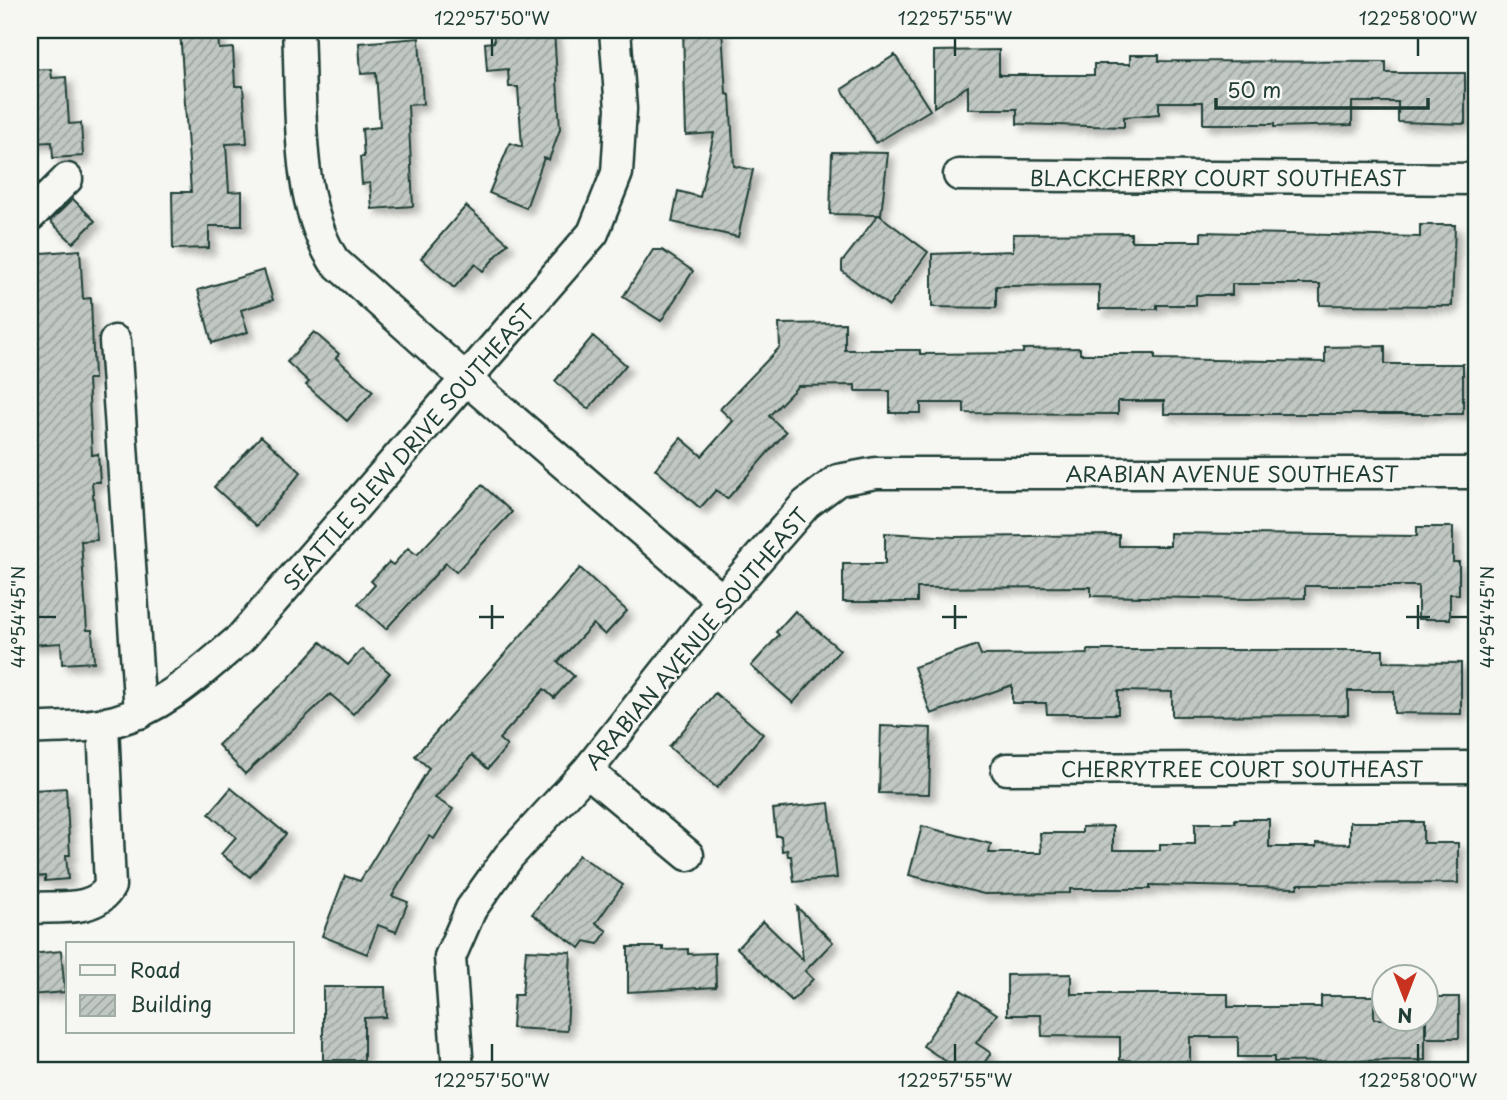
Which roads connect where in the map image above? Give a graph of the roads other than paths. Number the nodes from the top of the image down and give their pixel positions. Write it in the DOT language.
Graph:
graph roads {
  1 [pos="298,30"];
  2 [pos="615,30"];
  3 [pos="960,175"];
  4 [pos="68,179"];
  5 [pos="1477,179"];
  6 [pos="30,216"];
  7 [pos="116,341"];
  8 [pos="467,380"];
  9 [pos="1477,474"];
  10 [pos="722,600"];
  11 [pos="139,713"];
  12 [pos="103,724"];
  13 [pos="30,729"];
  14 [pos="1477,766"];
  15 [pos="1007,769"];
  16 [pos="587,771"];
  17 [pos="688,855"];
  18 [pos="30,908"];
  19 [pos="458,1070"];
  1 -- 8 [label="street"];
  2 -- 8 [label="street, SEATTLE SLEW DRIVE SOUTHEAST"];
  3 -- 5 [label="street, BLACKCHERRY COURT SOUTHEAST"];
  4 -- 6 [label="street"];
  7 -- 11 [label="street"];
  8 -- 10 [label="street"];
  8 -- 11 [label="street, SEATTLE SLEW DRIVE SOUTHEAST"];
  9 -- 10 [label="street, ARABIAN AVENUE SOUTHEAST"];
  10 -- 16 [label="street, ARABIAN AVENUE SOUTHEAST"];
  11 -- 12 [label="street, SEATTLE SLEW DRIVE SOUTHEAST"];
  12 -- 13 [label="street, SEATTLE SLEW DRIVE SOUTHEAST"];
  12 -- 18 [label="street"];
  14 -- 15 [label="street, CHERRYTREE COURT SOUTHEAST"];
  16 -- 17 [label="street"];
  16 -- 19 [label="street, ARABIAN AVENUE SOUTHEAST"];
}
